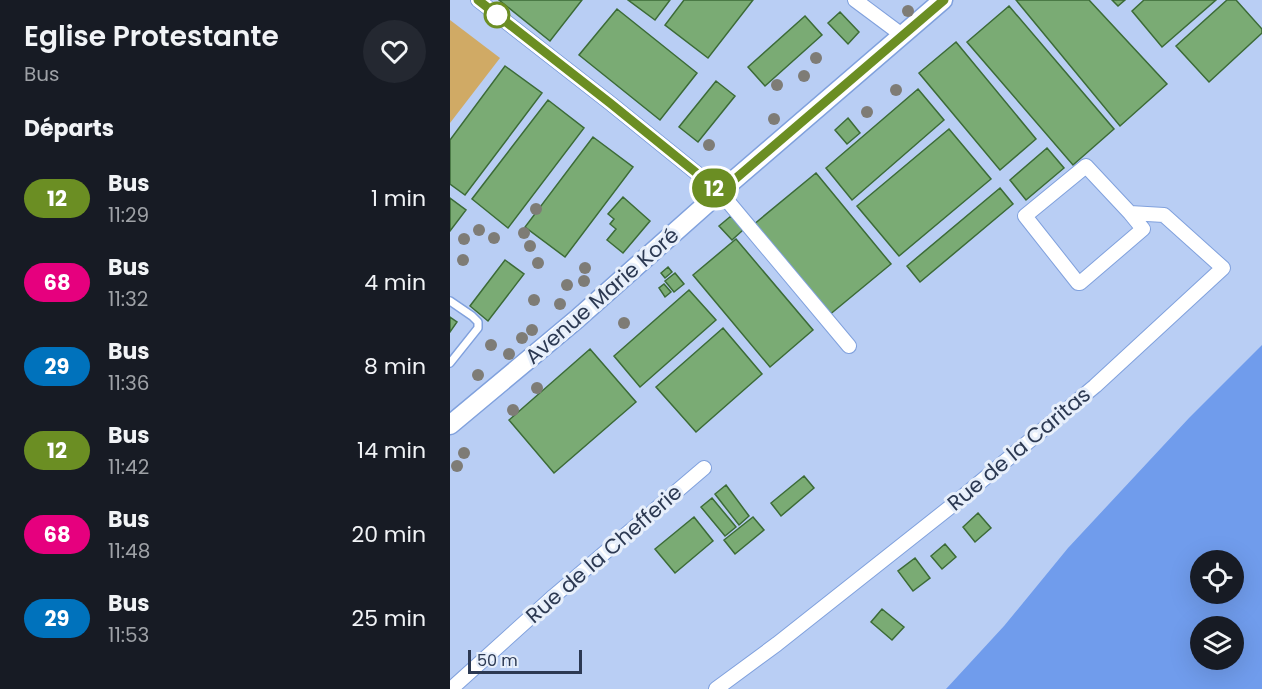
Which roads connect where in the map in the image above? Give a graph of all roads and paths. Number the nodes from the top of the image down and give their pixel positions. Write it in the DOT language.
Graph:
graph roads {
  1 [pos="478,0"];
  2 [pos="855,0"];
  3 [pos="944,0"];
  4 [pos="902,35"];
  5 [pos="720,192"];
  6 [pos="1130,213"];
  7 [pos="450,301"];
  8 [pos="849,346"];
  9 [pos="450,363"];
  10 [pos="450,425"];
  11 [pos="704,468"];
  12 [pos="451,689"];
  13 [pos="716,689"];
  1 -- 5 [label="street"];
  2 -- 4 [label="street"];
  3 -- 4 [label="main road, Avenue Marie Koré"];
  4 -- 5 [label="main road, Avenue Marie Koré"];
  5 -- 8 [label="street"];
  5 -- 10 [label="main road, Avenue Marie Koré"];
  6 -- 6 [label="street"];
  6 -- 13 [label="street, Rue de la Caritas"];
  7 -- 9 [label="lane"];
  11 -- 12 [label="street, Rue de la Chefferie"];
}
